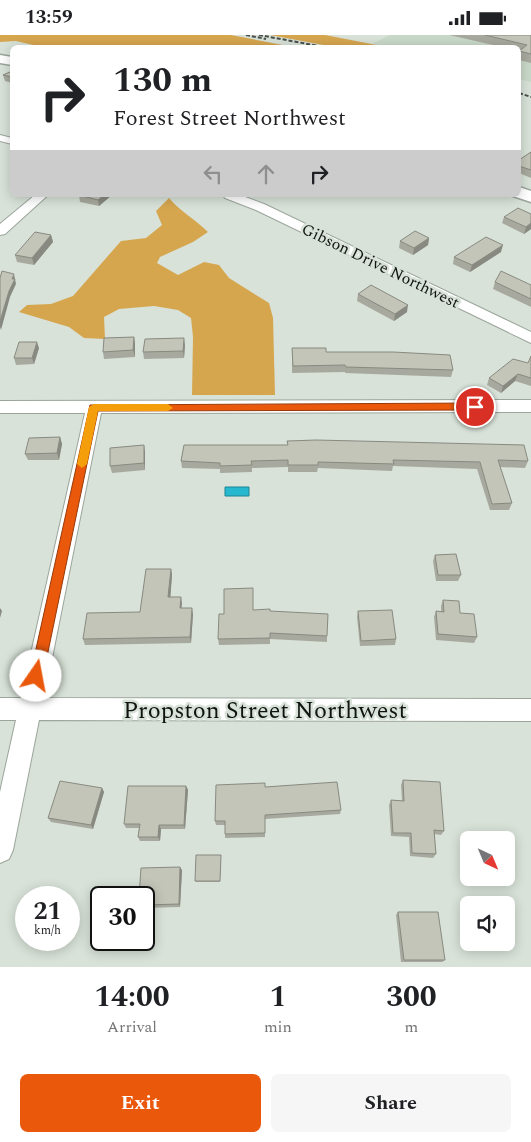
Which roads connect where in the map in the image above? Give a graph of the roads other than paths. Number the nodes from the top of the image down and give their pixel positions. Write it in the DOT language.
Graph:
graph roads {
  1 [pos="40,197"];
  2 [pos="234,197"];
  3 [pos="0,231"];
  4 [pos="531,338"];
  5 [pos="531,406"];
  6 [pos="0,407"];
  7 [pos="94,407"];
  8 [pos="0,709"];
  9 [pos="29,709"];
  10 [pos="531,710"];
  11 [pos="0,850"];
  1 -- 3 [label="street"];
  2 -- 4 [label="street, Gibson Drive Northwest"];
  5 -- 7 [label="street"];
  6 -- 7 [label="street"];
  7 -- 9 [label="street"];
  8 -- 9 [label="street, Propston Street Northwest"];
  9 -- 10 [label="street, Propston Street Northwest"];
  9 -- 11 [label="street"];
}
